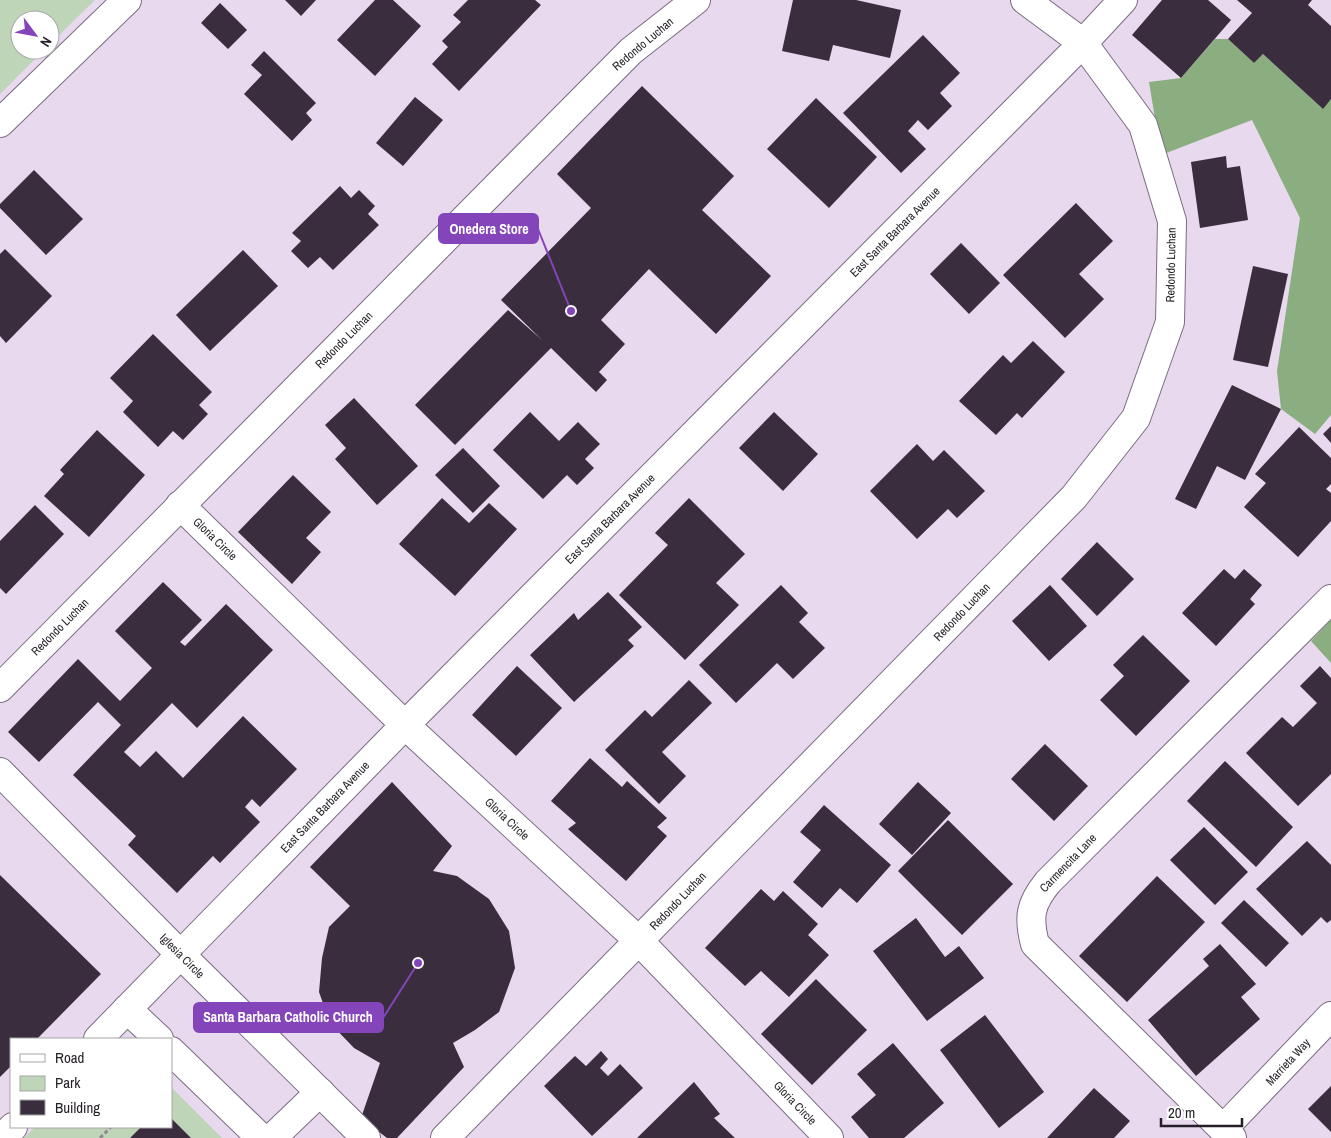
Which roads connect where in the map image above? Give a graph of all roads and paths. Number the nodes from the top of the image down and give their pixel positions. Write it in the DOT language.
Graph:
graph roads {
  1 [pos="127,0"];
  2 [pos="696,0"];
  3 [pos="1025,0"];
  4 [pos="1123,0"];
  5 [pos="1083,43"];
  6 [pos="0,123"];
  7 [pos="180,505"];
  8 [pos="1331,599"];
  9 [pos="0,688"];
  10 [pos="405,725"];
  11 [pos="0,772"];
  12 [pos="639,941"];
  13 [pos="180,954"];
  14 [pos="127,1009"];
  15 [pos="1331,1016"];
  16 [pos="99,1038"];
  17 [pos="158,1038"];
  18 [pos="172,1052"];
  19 [pos="320,1092"];
  20 [pos="12,1128"];
  21 [pos="110,1128"];
  22 [pos="1228,1134"];
  23 [pos="2,1138"];
  24 [pos="100,1138"];
  25 [pos="261,1138"];
  26 [pos="272,1138"];
  27 [pos="366,1138"];
  28 [pos="444,1138"];
  29 [pos="829,1138"];
  1 -- 6 [label="street"];
  2 -- 7 [label="street, Redondo Luchan"];
  3 -- 5 [label="street, Redondo Luchan"];
  4 -- 5 [label="street, East Santa Barbara Avenue"];
  5 -- 10 [label="street, East Santa Barbara Avenue"];
  5 -- 12 [label="street, Redondo Luchan"];
  7 -- 9 [label="street, Redondo Luchan"];
  7 -- 10 [label="street, Gloria Circle"];
  8 -- 22 [label="street, Carmencita Lane"];
  10 -- 12 [label="street, Gloria Circle"];
  10 -- 13 [label="street, East Santa Barbara Avenue"];
  11 -- 13 [label="street, Iglesia Circle"];
  12 -- 28 [label="street, Redondo Luchan"];
  12 -- 29 [label="street, Gloria Circle"];
  13 -- 14 [label="street, East Santa Barbara Avenue"];
  13 -- 19 [label="street, Iglesia Circle"];
  14 -- 16 [label="street, East Santa Barbara Avenue"];
  14 -- 17 [label="street"];
  15 -- 22 [label="street, Marrieta Way"];
  18 -- 25 [label="street"];
  19 -- 26 [label="street"];
  19 -- 27 [label="street, Iglesia Circle"];
  20 -- 23 [label="street"];
  21 -- 24 [label="path"];
}
